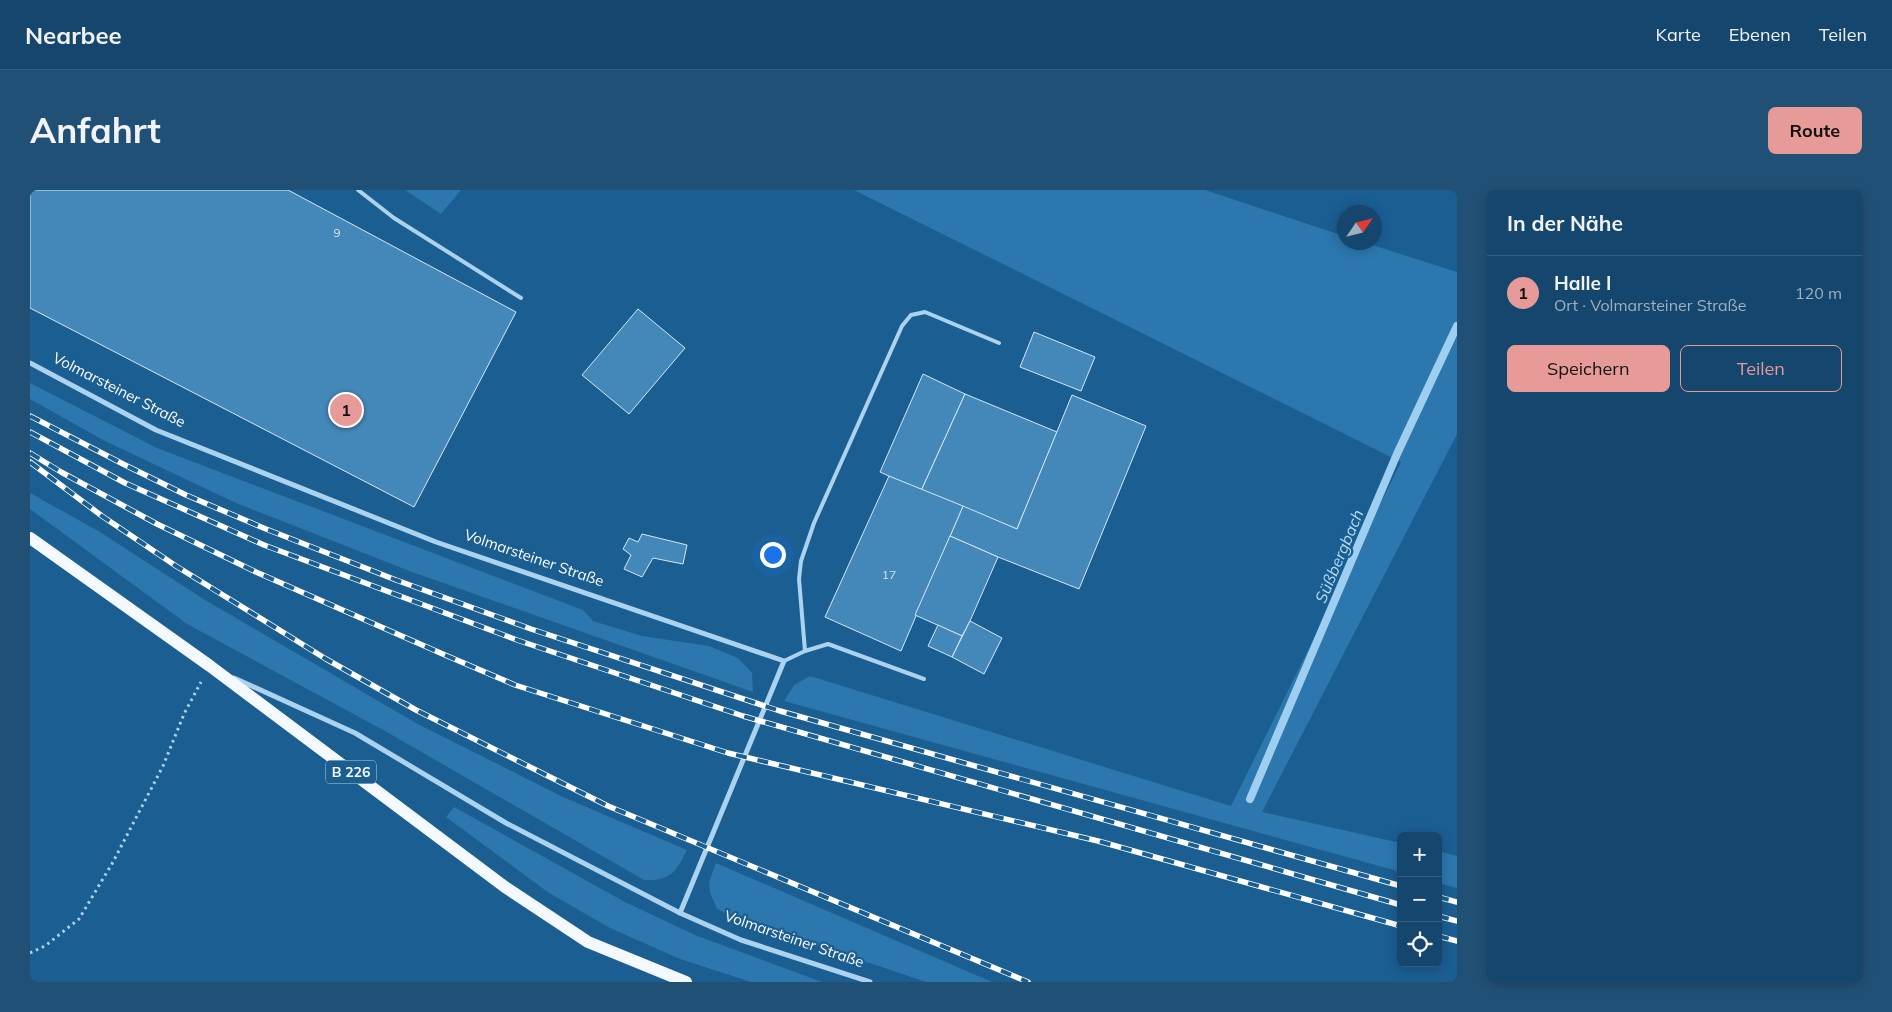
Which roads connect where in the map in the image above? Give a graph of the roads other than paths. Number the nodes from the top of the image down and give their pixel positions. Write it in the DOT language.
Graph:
graph roads {
  1 [pos="358,190"];
  2 [pos="521,298"];
  3 [pos="999,343"];
  4 [pos="30,363"];
  5 [pos="30,538"];
  6 [pos="805,651"];
  7 [pos="784,661"];
  8 [pos="210,666"];
  9 [pos="924,678"];
  10 [pos="680,913"];
  11 [pos="686,982"];
  12 [pos="870,982"];
  1 -- 2 [label="lane"];
  3 -- 6 [label="lane"];
  4 -- 7 [label="street, Volmarsteiner Straße"];
  5 -- 8 [label="main road, Volmarsteiner Straße / B 226"];
  6 -- 7 [label="lane"];
  6 -- 9 [label="lane"];
  7 -- 10 [label="street"];
  8 -- 10 [label="street, Volmarsteiner Straße"];
  8 -- 11 [label="main road, Volmarsteiner Straße / B 226"];
  10 -- 12 [label="street, Volmarsteiner Straße"];
}
